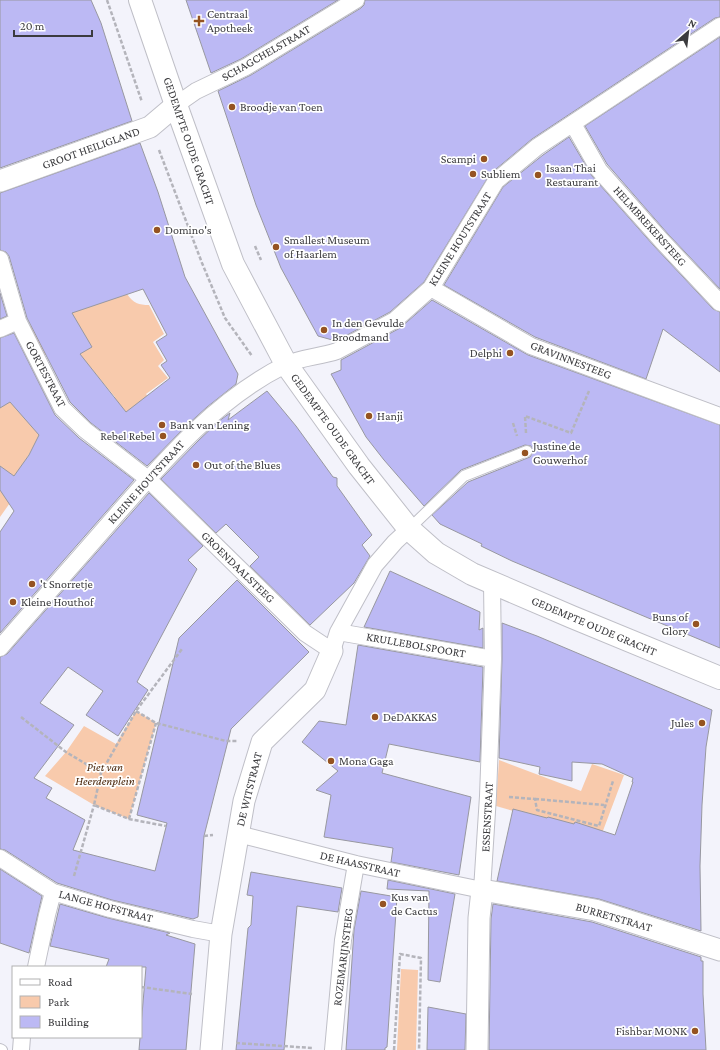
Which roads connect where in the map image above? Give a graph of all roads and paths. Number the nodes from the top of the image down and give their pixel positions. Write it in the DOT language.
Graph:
graph roads {
  1 [pos="140,0"];
  2 [pos="356,0"];
  3 [pos="720,26"];
  4 [pos="176,105"];
  5 [pos="573,124"];
  6 [pos="0,180"];
  7 [pos="252,240"];
  8 [pos="0,259"];
  9 [pos="261,260"];
  10 [pos="431,288"];
  11 [pos="720,303"];
  12 [pos="18,321"];
  13 [pos="0,329"];
  14 [pos="286,364"];
  15 [pos="597,370"];
  16 [pos="720,416"];
  17 [pos="527,451"];
  18 [pos="148,479"];
  19 [pos="409,529"];
  20 [pos="492,583"];
  21 [pos="335,642"];
  22 [pos="0,648"];
  23 [pos="182,649"];
  24 [pos="493,658"];
  25 [pos="720,678"];
  26 [pos="136,711"];
  27 [pos="21,717"];
  28 [pos="156,723"];
  29 [pos="262,742"];
  30 [pos="101,773"];
  31 [pos="613,781"];
  32 [pos="488,796"];
  33 [pos="536,799"];
  34 [pos="94,805"];
  35 [pos="604,805"];
  36 [pos="129,819"];
  37 [pos="166,826"];
  38 [pos="238,834"];
  39 [pos="0,858"];
  40 [pos="356,864"];
  41 [pos="482,890"];
  42 [pos="53,892"];
  43 [pos="70,896"];
  44 [pos="221,934"];
  45 [pos="720,950"];
  46 [pos="36,966"];
  47 [pos="142,988"];
  48 [pos="216,997"];
  49 [pos="22,1038"];
  50 [pos="212,1046"];
  51 [pos="21,1050"];
  52 [pos="333,1050"];
  53 [pos="394,1050"];
  54 [pos="419,1050"];
  55 [pos="477,1050"];
  1 -- 4 [label="street, GEDEMPTE OUDE GRACHT"];
  2 -- 4 [label="street, SCHAGCHELSTRAAT"];
  3 -- 5 [label="street, KLEINE HOUTSTRAAT"];
  4 -- 6 [label="street, GROOT HEILIGLAND"];
  4 -- 14 [label="street, GEDEMPTE OUDE GRACHT"];
  5 -- 10 [label="street, KLEINE HOUTSTRAAT"];
  5 -- 11 [label="street, HELMBREKERSTEEG"];
  7 -- 9 [label="path"];
  8 -- 12 [label="street, GORTESTRAAT"];
  10 -- 14 [label="street, KLEINE HOUTSTRAAT"];
  10 -- 15 [label="street, GRAVINNESTEEG"];
  12 -- 13 [label="street"];
  12 -- 18 [label="street, GORTESTRAAT"];
  14 -- 18 [label="street, KLEINE HOUTSTRAAT"];
  14 -- 19 [label="street, GEDEMPTE OUDE GRACHT"];
  15 -- 16 [label="street, GRAVINNESTEEG"];
  15 -- 17 [label="path"];
  17 -- 19 [label="lane"];
  18 -- 21 [label="street, GROENDAALSTEEG"];
  18 -- 22 [label="street, KLEINE HOUTSTRAAT"];
  19 -- 20 [label="street, GEDEMPTE OUDE GRACHT"];
  19 -- 21 [label="street, DE WITSTRAAT"];
  20 -- 24 [label="street, ESSENSTRAAT"];
  20 -- 25 [label="street, GEDEMPTE OUDE GRACHT"];
  21 -- 24 [label="street, KRULLEBOLSPOORT"];
  21 -- 29 [label="street, DE WITSTRAAT"];
  23 -- 26 [label="path"];
  24 -- 32 [label="street, ESSENSTRAAT"];
  26 -- 28 [label="path"];
  26 -- 30 [label="path"];
  27 -- 30 [label="path"];
  28 -- 29 [label="path"];
  28 -- 36 [label="path"];
  29 -- 38 [label="street, DE WITSTRAAT"];
  30 -- 34 [label="path"];
  31 -- 35 [label="path"];
  32 -- 33 [label="path"];
  32 -- 41 [label="street, ESSENSTRAAT"];
  33 -- 35 [label="path"];
  33 -- 35 [label="path"];
  34 -- 36 [label="path"];
  34 -- 43 [label="path"];
  36 -- 37 [label="path"];
  38 -- 40 [label="street, DE HAASSTRAAT"];
  38 -- 44 [label="street, DE WITSTRAAT"];
  39 -- 42 [label="street, LANGE HOFSTRAAT"];
  40 -- 41 [label="street, DE HAASSTRAAT"];
  40 -- 52 [label="street, ROZEMARIJNSTEEG"];
  41 -- 45 [label="street, BURRETSTRAAT"];
  41 -- 55 [label="street, ESSENSTRAAT"];
  42 -- 43 [label="street, LANGE HOFSTRAAT"];
  42 -- 46 [label="street"];
  43 -- 44 [label="street, LANGE HOFSTRAAT"];
  44 -- 48 [label="street, DE WITSTRAAT"];
  47 -- 48 [label="path"];
  48 -- 50 [label="street, DE WITSTRAAT"];
  49 -- 51 [label="street"];
  50 -- 52 [label="path"];
  53 -- 54 [label="path"];
}
